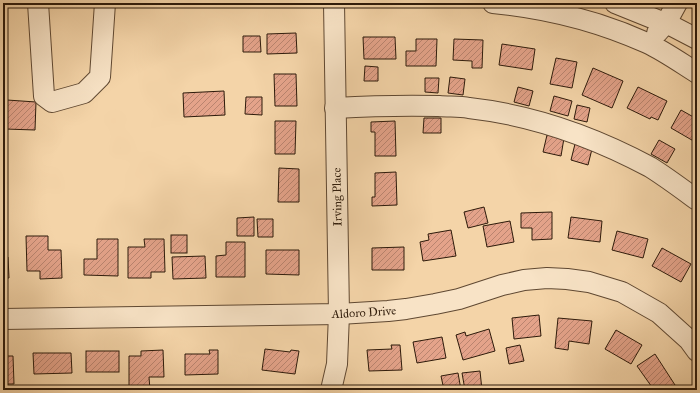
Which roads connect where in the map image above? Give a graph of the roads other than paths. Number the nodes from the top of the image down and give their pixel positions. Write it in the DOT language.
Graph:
graph roads {
  1 [pos="38,3"];
  2 [pos="105,3"];
  3 [pos="334,3"];
  4 [pos="493,3"];
  5 [pos="615,3"];
  6 [pos="677,3"];
  7 [pos="660,15"];
  8 [pos="697,39"];
  9 [pos="648,44"];
  10 [pos="697,73"];
  11 [pos="335,108"];
  12 [pos="697,200"];
  13 [pos="339,314"];
  14 [pos="3,319"];
  15 [pos="697,351"];
  16 [pos="331,390"];
  1 -- 2 [label="street"];
  3 -- 11 [label="street, Irving Place"];
  4 -- 9 [label="street"];
  5 -- 7 [label="street"];
  6 -- 7 [label="street"];
  7 -- 8 [label="street"];
  7 -- 9 [label="street"];
  9 -- 10 [label="street"];
  11 -- 12 [label="street"];
  11 -- 13 [label="street, Irving Place"];
  13 -- 14 [label="street, Aldoro Drive"];
  13 -- 15 [label="street, Aldoro Drive"];
  13 -- 16 [label="street, Irving Place"];
}
